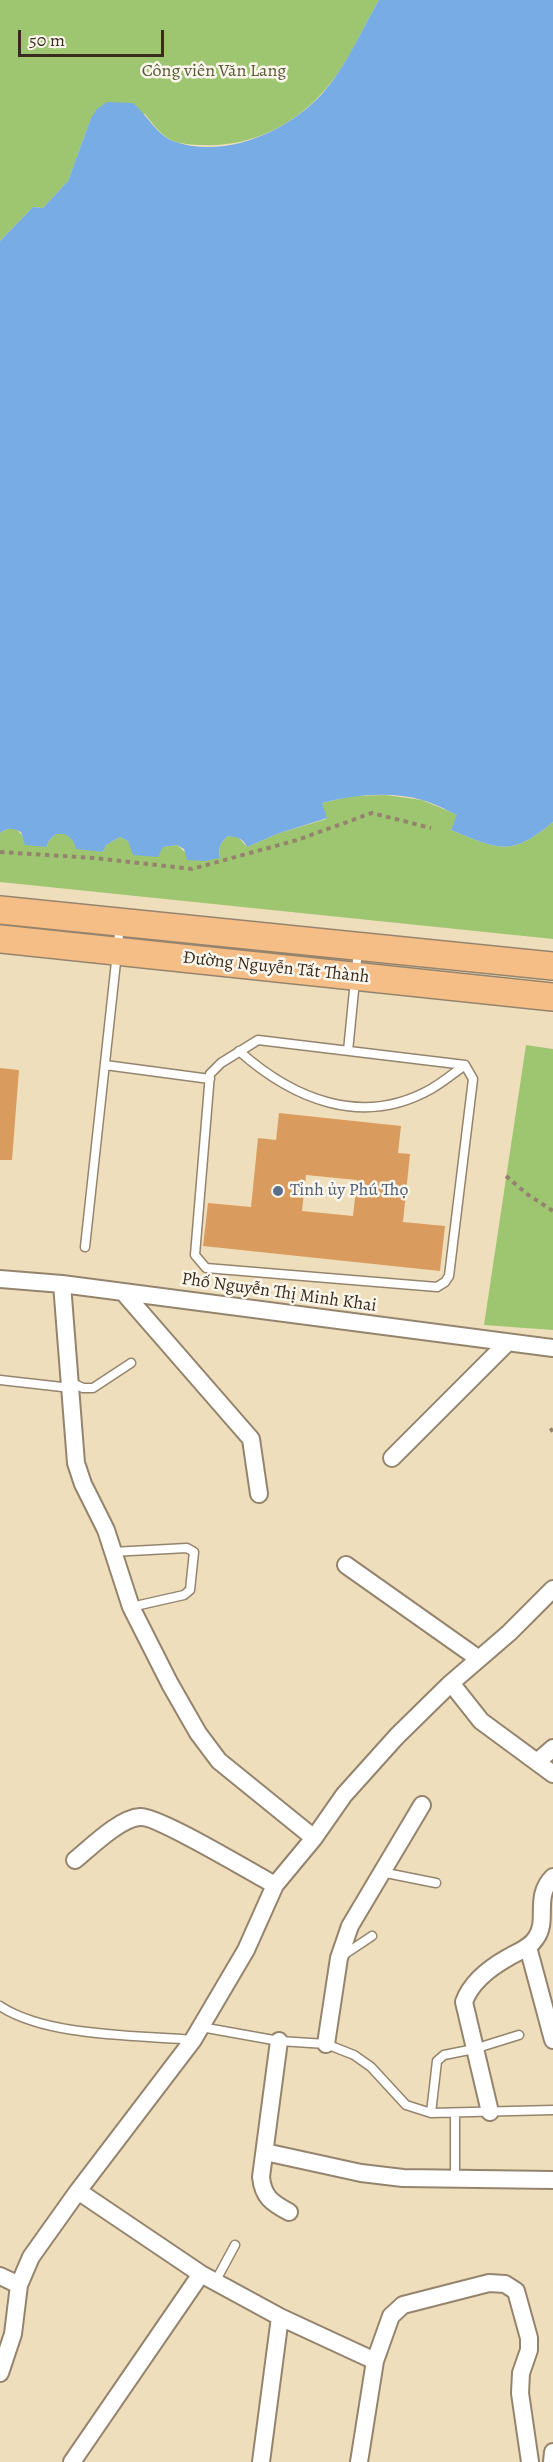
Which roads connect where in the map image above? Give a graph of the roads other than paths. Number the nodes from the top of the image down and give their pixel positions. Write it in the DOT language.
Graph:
graph roads {
  1 [pos="0,910"];
  2 [pos="120,922"];
  3 [pos="0,939"];
  4 [pos="358,946"];
  5 [pos="117,952"];
  6 [pos="553,966"];
  7 [pos="355,976"];
  8 [pos="553,996"];
  9 [pos="239,1051"];
  10 [pos="348,1051"];
  11 [pos="105,1065"];
  12 [pos="465,1065"];
  13 [pos="210,1079"];
  14 [pos="85,1247"];
  15 [pos="0,1279"];
  16 [pos="62,1284"];
  17 [pos="123,1292"];
  18 [pos="507,1342"];
  19 [pos="553,1348"];
  20 [pos="131,1363"];
  21 [pos="0,1380"];
  22 [pos="70,1385"];
  23 [pos="392,1458"];
  24 [pos="259,1494"];
  25 [pos="112,1552"];
  26 [pos="346,1564"];
  27 [pos="553,1588"];
  28 [pos="131,1607"];
  29 [pos="479,1659"];
  30 [pos="451,1683"];
  31 [pos="553,1748"];
  32 [pos="537,1762"];
  33 [pos="553,1774"];
  34 [pos="422,1805"];
  35 [pos="314,1838"];
  36 [pos="75,1860"];
  37 [pos="381,1872"];
  38 [pos="553,1877"];
  39 [pos="436,1882"];
  40 [pos="275,1885"];
  41 [pos="372,1936"];
  42 [pos="528,1947"];
  43 [pos="339,1958"];
  44 [pos="0,2006"];
  45 [pos="197,2033"];
  46 [pos="519,2035"];
  47 [pos="553,2040"];
  48 [pos="279,2041"];
  49 [pos="326,2044"];
  50 [pos="474,2049"];
  51 [pos="553,2110"];
  52 [pos="490,2112"];
  53 [pos="431,2113"];
  54 [pos="455,2113"];
  55 [pos="265,2152"];
  56 [pos="456,2180"];
  57 [pos="553,2180"];
  58 [pos="78,2191"];
  59 [pos="289,2212"];
  60 [pos="235,2245"];
  61 [pos="0,2276"];
  62 [pos="208,2278"];
  63 [pos="19,2285"];
  64 [pos="280,2317"];
  65 [pos="375,2361"];
  66 [pos="0,2373"];
  67 [pos="553,2452"];
  68 [pos="72,2462"];
  69 [pos="261,2462"];
  70 [pos="359,2462"];
  71 [pos="530,2462"];
  72 [pos="552,2462"];
  1 -- 2 [label="main road, Đường Nguyễn Tất Thành"];
  2 -- 4 [label="main road, Đường Nguyễn Tất Thành"];
  2 -- 5 [label="lane"];
  3 -- 5 [label="main road, Đường Nguyễn Tất Thành"];
  4 -- 6 [label="main road, Đường Nguyễn Tất Thành"];
  4 -- 7 [label="lane"];
  5 -- 7 [label="main road, Đường Nguyễn Tất Thành"];
  5 -- 11 [label="lane"];
  7 -- 8 [label="main road, Đường Nguyễn Tất Thành"];
  7 -- 10 [label="lane"];
  9 -- 10 [label="lane"];
  9 -- 12 [label="lane"];
  9 -- 13 [label="lane"];
  10 -- 12 [label="lane"];
  11 -- 13 [label="lane"];
  11 -- 14 [label="lane"];
  12 -- 13 [label="lane"];
  15 -- 16 [label="street, Phố Nguyễn Thị Minh Khai"];
  16 -- 17 [label="street, Phố Nguyễn Thị Minh Khai"];
  16 -- 22 [label="street"];
  17 -- 18 [label="street, Phố Nguyễn Thị Minh Khai"];
  17 -- 24 [label="street"];
  18 -- 19 [label="street, Phố Nguyễn Thị Minh Khai"];
  18 -- 23 [label="street"];
  20 -- 22 [label="lane"];
  21 -- 22 [label="lane"];
  22 -- 25 [label="street"];
  25 -- 28 [label="street"];
  25 -- 28 [label="lane"];
  26 -- 29 [label="street"];
  27 -- 29 [label="street"];
  28 -- 35 [label="street"];
  29 -- 30 [label="street"];
  30 -- 32 [label="street"];
  30 -- 35 [label="street"];
  31 -- 32 [label="street"];
  32 -- 33 [label="street"];
  34 -- 37 [label="street"];
  35 -- 40 [label="street"];
  36 -- 40 [label="street"];
  37 -- 39 [label="lane"];
  37 -- 43 [label="street"];
  38 -- 42 [label="street"];
  40 -- 45 [label="street"];
  41 -- 43 [label="lane"];
  42 -- 47 [label="street"];
  42 -- 50 [label="street"];
  43 -- 49 [label="street"];
  44 -- 45 [label="lane"];
  45 -- 48 [label="lane"];
  45 -- 58 [label="street"];
  46 -- 50 [label="lane"];
  48 -- 49 [label="lane"];
  48 -- 55 [label="street"];
  49 -- 53 [label="lane"];
  50 -- 52 [label="street"];
  50 -- 53 [label="lane"];
  51 -- 52 [label="lane"];
  52 -- 54 [label="lane"];
  53 -- 54 [label="lane"];
  54 -- 56 [label="lane"];
  55 -- 56 [label="street"];
  55 -- 59 [label="street"];
  56 -- 57 [label="street"];
  58 -- 62 [label="street"];
  58 -- 63 [label="street"];
  60 -- 62 [label="lane"];
  61 -- 63 [label="street"];
  62 -- 64 [label="street"];
  62 -- 68 [label="street"];
  63 -- 66 [label="street"];
  64 -- 65 [label="street"];
  64 -- 69 [label="street"];
  65 -- 70 [label="street"];
  65 -- 71 [label="street"];
  67 -- 72 [label="street"];
}
